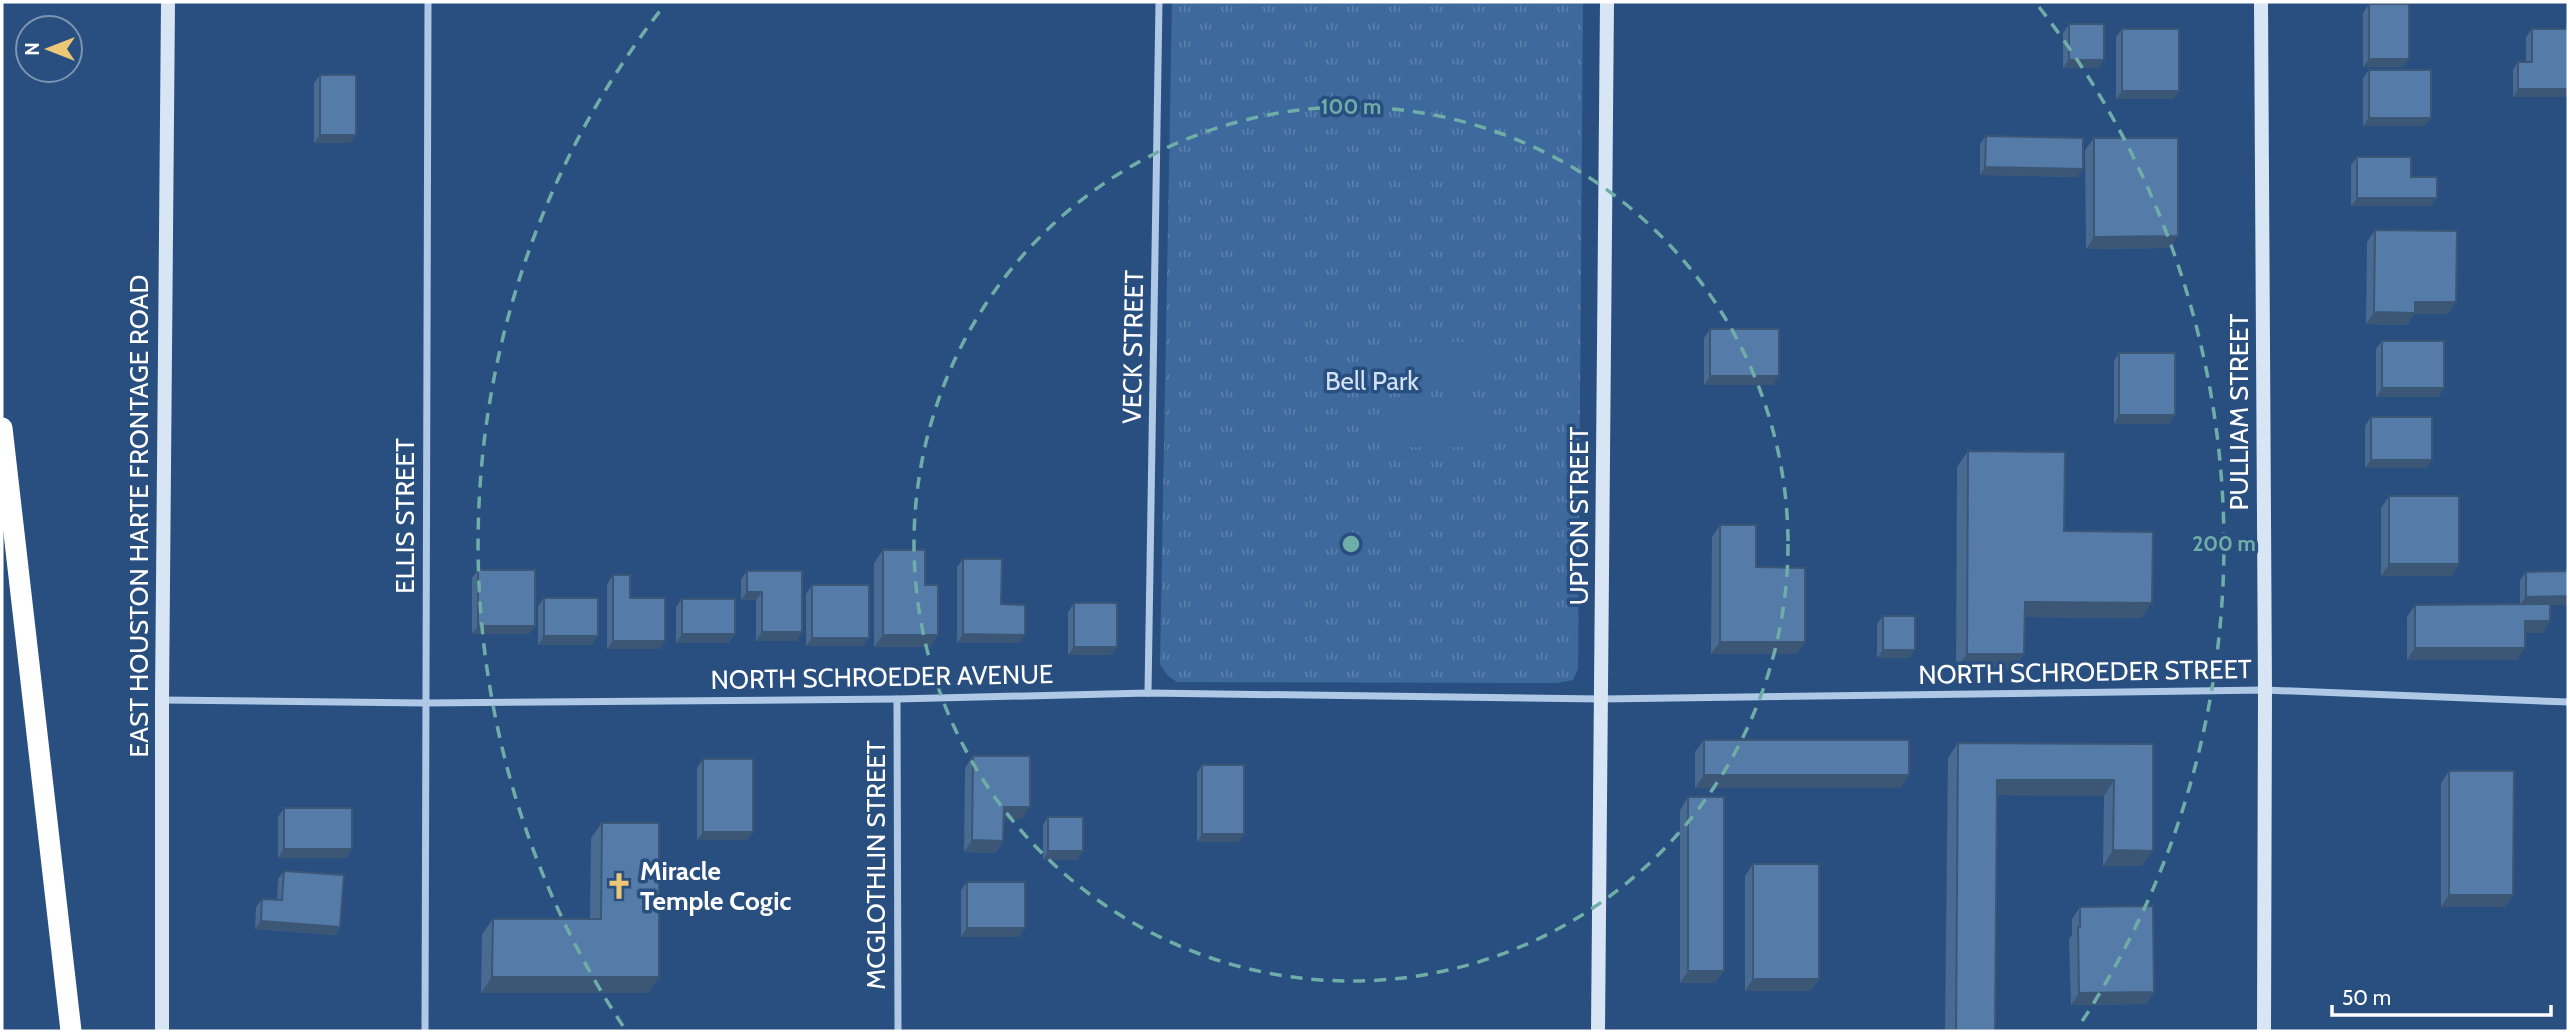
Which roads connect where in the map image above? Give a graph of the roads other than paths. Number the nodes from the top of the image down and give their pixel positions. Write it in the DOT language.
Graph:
graph roads {
  1 [pos="168,2"];
  2 [pos="428,2"];
  3 [pos="1159,2"];
  4 [pos="1607,2"];
  5 [pos="2261,2"];
  6 [pos="2,428"];
  7 [pos="2265,690"];
  8 [pos="1148,693"];
  9 [pos="897,699"];
  10 [pos="1602,699"];
  11 [pos="162,700"];
  12 [pos="2568,702"];
  13 [pos="425,703"];
  14 [pos="71,1031"];
  15 [pos="162,1031"];
  16 [pos="425,1031"];
  17 [pos="898,1031"];
  18 [pos="1598,1031"];
  19 [pos="2264,1031"];
  1 -- 11 [label="main road, EAST HOUSTON HARTE FRONTAGE ROAD"];
  2 -- 13 [label="street, ELLIS STREET"];
  3 -- 8 [label="street, VECK STREET"];
  4 -- 10 [label="main road, UPTON STREET"];
  5 -- 7 [label="main road, PULLIAM STREET"];
  6 -- 14 [label="highway"];
  7 -- 10 [label="street, NORTH SCHROEDER STREET"];
  7 -- 12 [label="street, NORTH SCHROEDER STREET"];
  7 -- 19 [label="main road, PULLIAM STREET"];
  8 -- 9 [label="street, NORTH SCHROEDER AVENUE"];
  8 -- 10 [label="street, NORTH SCHROEDER AVENUE"];
  9 -- 13 [label="street, NORTH SCHROEDER AVENUE"];
  9 -- 17 [label="street, MCGLOTHLIN STREET"];
  10 -- 18 [label="main road, UPTON STREET"];
  11 -- 13 [label="street, NORTH SCHROEDER AVENUE"];
  11 -- 15 [label="main road, EAST HOUSTON HARTE FRONTAGE ROAD"];
  13 -- 16 [label="street, ELLIS STREET"];
}
